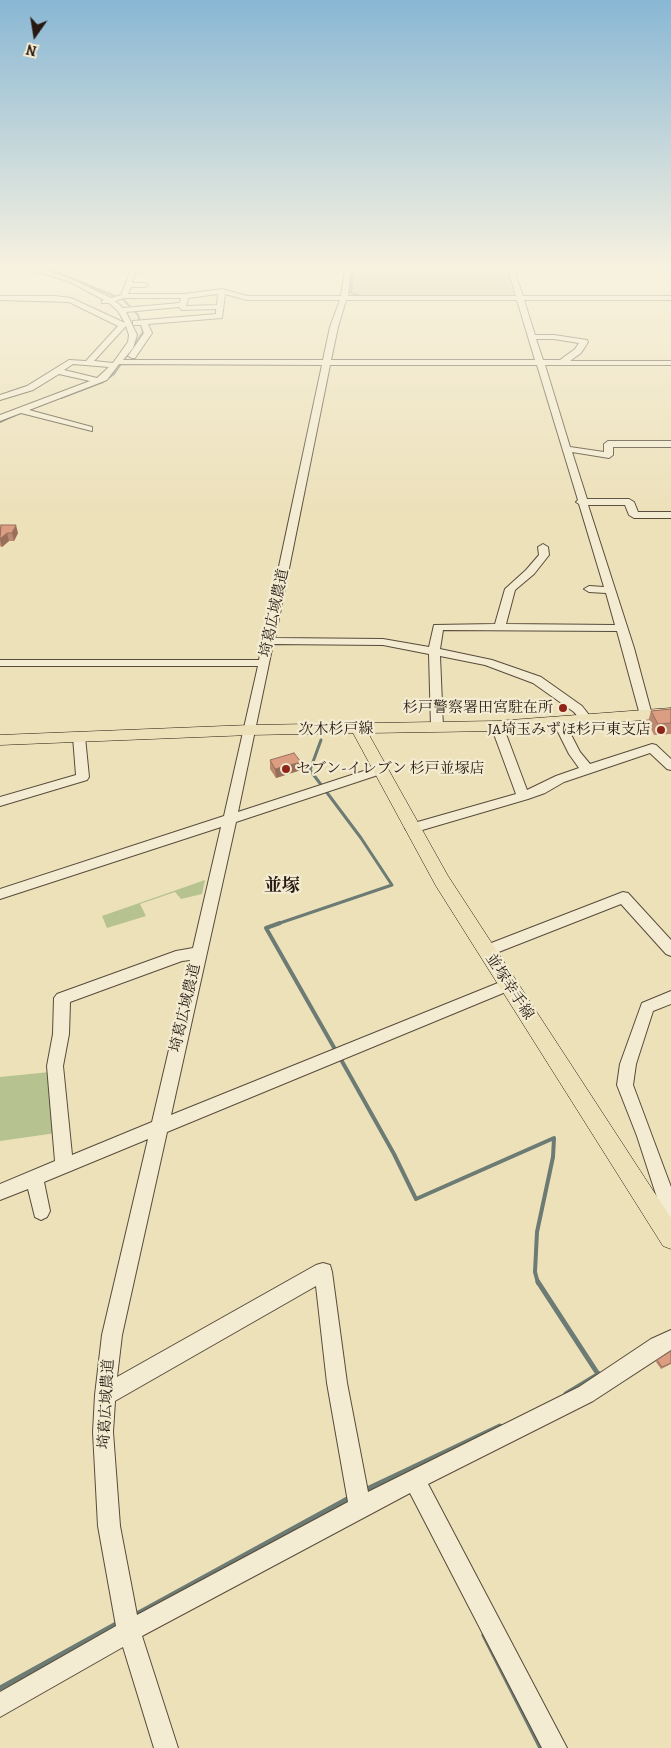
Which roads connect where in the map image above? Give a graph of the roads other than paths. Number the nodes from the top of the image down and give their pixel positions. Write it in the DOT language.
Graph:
graph roads {
  1 [pos="100,351"];
  2 [pos="126,351"];
  3 [pos="136,351"];
  4 [pos="330,351"];
  5 [pos="535,351"];
  6 [pos="578,351"];
  7 [pos="89,362"];
  8 [pos="128,362"];
  9 [pos="328,362"];
  10 [pos="539,363"];
  11 [pos="562,363"];
  12 [pos="671,363"];
  13 [pos="117,364"];
  14 [pos="57,371"];
  15 [pos="105,380"];
  16 [pos="0,398"];
  17 [pos="0,404"];
  18 [pos="19,411"];
  19 [pos="0,418"];
  20 [pos="89,429"];
  21 [pos="671,444"];
  22 [pos="566,450"];
  23 [pos="582,502"];
  24 [pos="671,515"];
  25 [pos="543,547"];
  26 [pos="589,589"];
  27 [pos="609,590"];
  28 [pos="500,627"];
  29 [pos="621,628"];
  30 [pos="269,642"];
  31 [pos="434,651"];
  32 [pos="0,663"];
  33 [pos="265,663"];
  34 [pos="671,713"];
  35 [pos="646,715"];
  36 [pos="587,720"];
  37 [pos="559,722"];
  38 [pos="497,726"];
  39 [pos="437,727"];
  40 [pos="250,730"];
  41 [pos="359,730"];
  42 [pos="79,737"];
  43 [pos="0,740"];
  44 [pos="671,766"];
  45 [pos="587,769"];
  46 [pos="380,770"];
  47 [pos="523,796"];
  48 [pos="0,802"];
  49 [pos="230,819"];
  50 [pos="412,828"];
  51 [pos="0,894"];
  52 [pos="671,950"];
  53 [pos="486,951"];
  54 [pos="199,953"];
  55 [pos="508,985"];
  56 [pos="671,997"];
  57 [pos="159,1126"];
  58 [pos="64,1166"];
  59 [pos="34,1178"];
  60 [pos="0,1192"];
  61 [pos="41,1211"];
  62 [pos="671,1213"];
  63 [pos="671,1238"];
  64 [pos="671,1340"];
  65 [pos="104,1395"];
  66 [pos="415,1480"];
  67 [pos="360,1507"];
  68 [pos="128,1631"];
  69 [pos="0,1705"];
  70 [pos="166,1748"];
  71 [pos="555,1748"];
  1 -- 7 [label="street"];
  2 -- 13 [label="street"];
  3 -- 8 [label="street"];
  4 -- 9 [label="street, 埼葛広域農道"];
  5 -- 10 [label="street"];
  6 -- 11 [label="street"];
  7 -- 13 [label="street"];
  7 -- 14 [label="street"];
  8 -- 9 [label="street"];
  8 -- 13 [label="street"];
  8 -- 15 [label="street"];
  9 -- 10 [label="street"];
  9 -- 30 [label="street, 埼葛広域農道"];
  10 -- 11 [label="street"];
  10 -- 22 [label="street"];
  11 -- 12 [label="street"];
  13 -- 15 [label="street"];
  14 -- 15 [label="street"];
  14 -- 16 [label="street"];
  15 -- 18 [label="street"];
  15 -- 18 [label="street"];
  17 -- 18 [label="street"];
  18 -- 19 [label="street"];
  18 -- 20 [label="street"];
  21 -- 22 [label="street"];
  22 -- 23 [label="street"];
  23 -- 24 [label="street"];
  23 -- 27 [label="street"];
  25 -- 28 [label="street"];
  26 -- 27 [label="street"];
  27 -- 29 [label="street"];
  28 -- 29 [label="street"];
  28 -- 31 [label="street"];
  29 -- 35 [label="street"];
  30 -- 31 [label="street"];
  30 -- 33 [label="street, 埼葛広域農道"];
  31 -- 36 [label="street"];
  31 -- 39 [label="street"];
  32 -- 33 [label="street"];
  33 -- 40 [label="street, 埼葛広域農道"];
  34 -- 35 [label="main road, 次木杉戸線"];
  35 -- 36 [label="main road, 次木杉戸線"];
  36 -- 37 [label="main road, 次木杉戸線"];
  37 -- 38 [label="main road, 次木杉戸線"];
  37 -- 45 [label="street"];
  38 -- 39 [label="main road, 次木杉戸線"];
  38 -- 47 [label="street"];
  39 -- 41 [label="main road, 次木杉戸線"];
  40 -- 41 [label="main road, 次木杉戸線"];
  40 -- 42 [label="main road, 次木杉戸線"];
  40 -- 49 [label="street, 埼葛広域農道"];
  41 -- 46 [label="main road, 並塚幸手線"];
  42 -- 43 [label="main road, 次木杉戸線"];
  42 -- 48 [label="street"];
  44 -- 45 [label="street"];
  45 -- 47 [label="street"];
  46 -- 49 [label="street"];
  46 -- 50 [label="main road, 並塚幸手線"];
  47 -- 50 [label="street"];
  49 -- 51 [label="street"];
  49 -- 54 [label="street, 埼葛広域農道"];
  50 -- 53 [label="main road, 並塚幸手線"];
  52 -- 53 [label="street"];
  53 -- 55 [label="main road, 並塚幸手線"];
  54 -- 57 [label="street, 埼葛広域農道"];
  54 -- 58 [label="street"];
  55 -- 57 [label="street"];
  55 -- 63 [label="main road, 並塚幸手線"];
  56 -- 62 [label="street"];
  57 -- 58 [label="street"];
  57 -- 65 [label="street, 埼葛広域農道"];
  58 -- 59 [label="street"];
  59 -- 60 [label="street"];
  59 -- 61 [label="street"];
  64 -- 66 [label="street"];
  65 -- 67 [label="street"];
  65 -- 68 [label="street, 埼葛広域農道"];
  66 -- 67 [label="street"];
  66 -- 71 [label="street"];
  67 -- 68 [label="street"];
  68 -- 69 [label="street"];
  68 -- 70 [label="street, 埼葛広域農道"];
}
